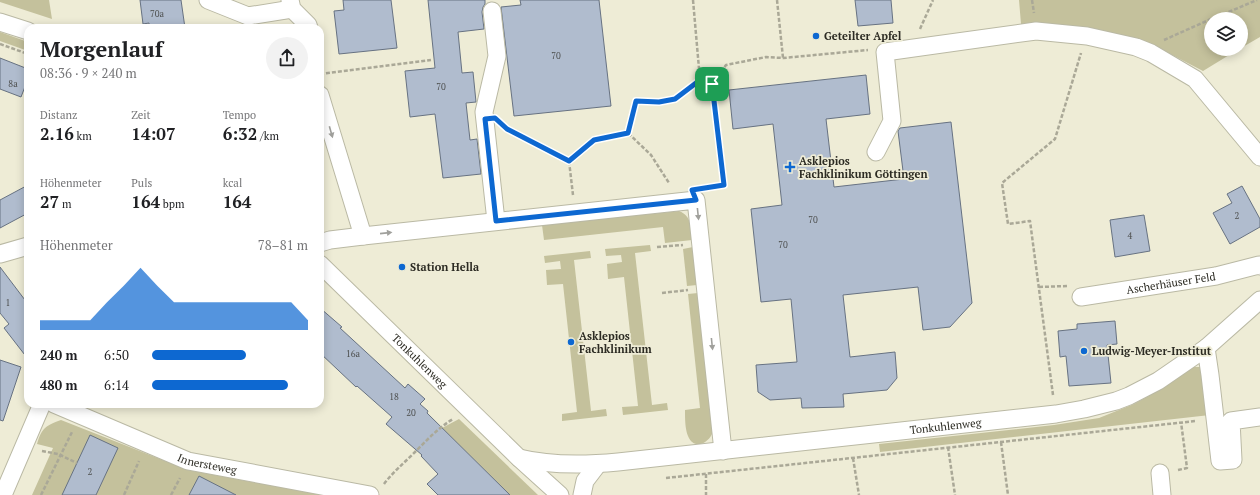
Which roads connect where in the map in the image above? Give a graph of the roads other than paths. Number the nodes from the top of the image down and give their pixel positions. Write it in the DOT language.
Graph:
graph roads {
  1 [pos="208,0"];
  2 [pos="291,5"];
  3 [pos="492,11"];
  4 [pos="0,22"];
  5 [pos="307,24"];
  6 [pos="24,30"];
  7 [pos="324,108"];
  8 [pos="876,152"];
  9 [pos="1260,157"];
  10 [pos="496,221"];
  11 [pos="363,236"];
  12 [pos="324,242"];
  13 [pos="24,247"];
  14 [pos="0,254"];
  15 [pos="1260,266"];
  16 [pos="324,268"];
  17 [pos="1081,297"];
  18 [pos="1260,300"];
  19 [pos="1206,348"];
  20 [pos="40,408"];
  21 [pos="63,408"];
  22 [pos="1260,417"];
  23 [pos="723,451"];
  24 [pos="519,458"];
  25 [pos="598,464"];
  26 [pos="1160,473"];
  27 [pos="3,495"];
  28 [pos="370,495"];
  29 [pos="560,495"];
  30 [pos="582,495"];
  31 [pos="1162,495"];
  1 -- 2 [label="street"];
  2 -- 5 [label="street"];
  3 -- 10 [label="street"];
  4 -- 6 [label="street"];
  7 -- 11 [label="street, one-way"];
  8 -- 9 [label="street"];
  11 -- 10 [label="street, one-way"];
  10 -- 23 [label="street, one-way"];
  11 -- 12 [label="street"];
  13 -- 14 [label="street"];
  15 -- 17 [label="street, Ascherhäuser Feld"];
  16 -- 24 [label="street, Tonkuhlenweg"];
  18 -- 19 [label="street, Tonkuhlenweg"];
  19 -- 22 [label="street"];
  19 -- 23 [label="street, Tonkuhlenweg"];
  20 -- 27 [label="street"];
  21 -- 28 [label="street, Innersteweg"];
  23 -- 25 [label="street, Tonkuhlenweg"];
  24 -- 25 [label="street, Tonkuhlenweg"];
  24 -- 29 [label="street, Tonkuhlenweg"];
  25 -- 30 [label="street"];
  26 -- 31 [label="street"];
}
